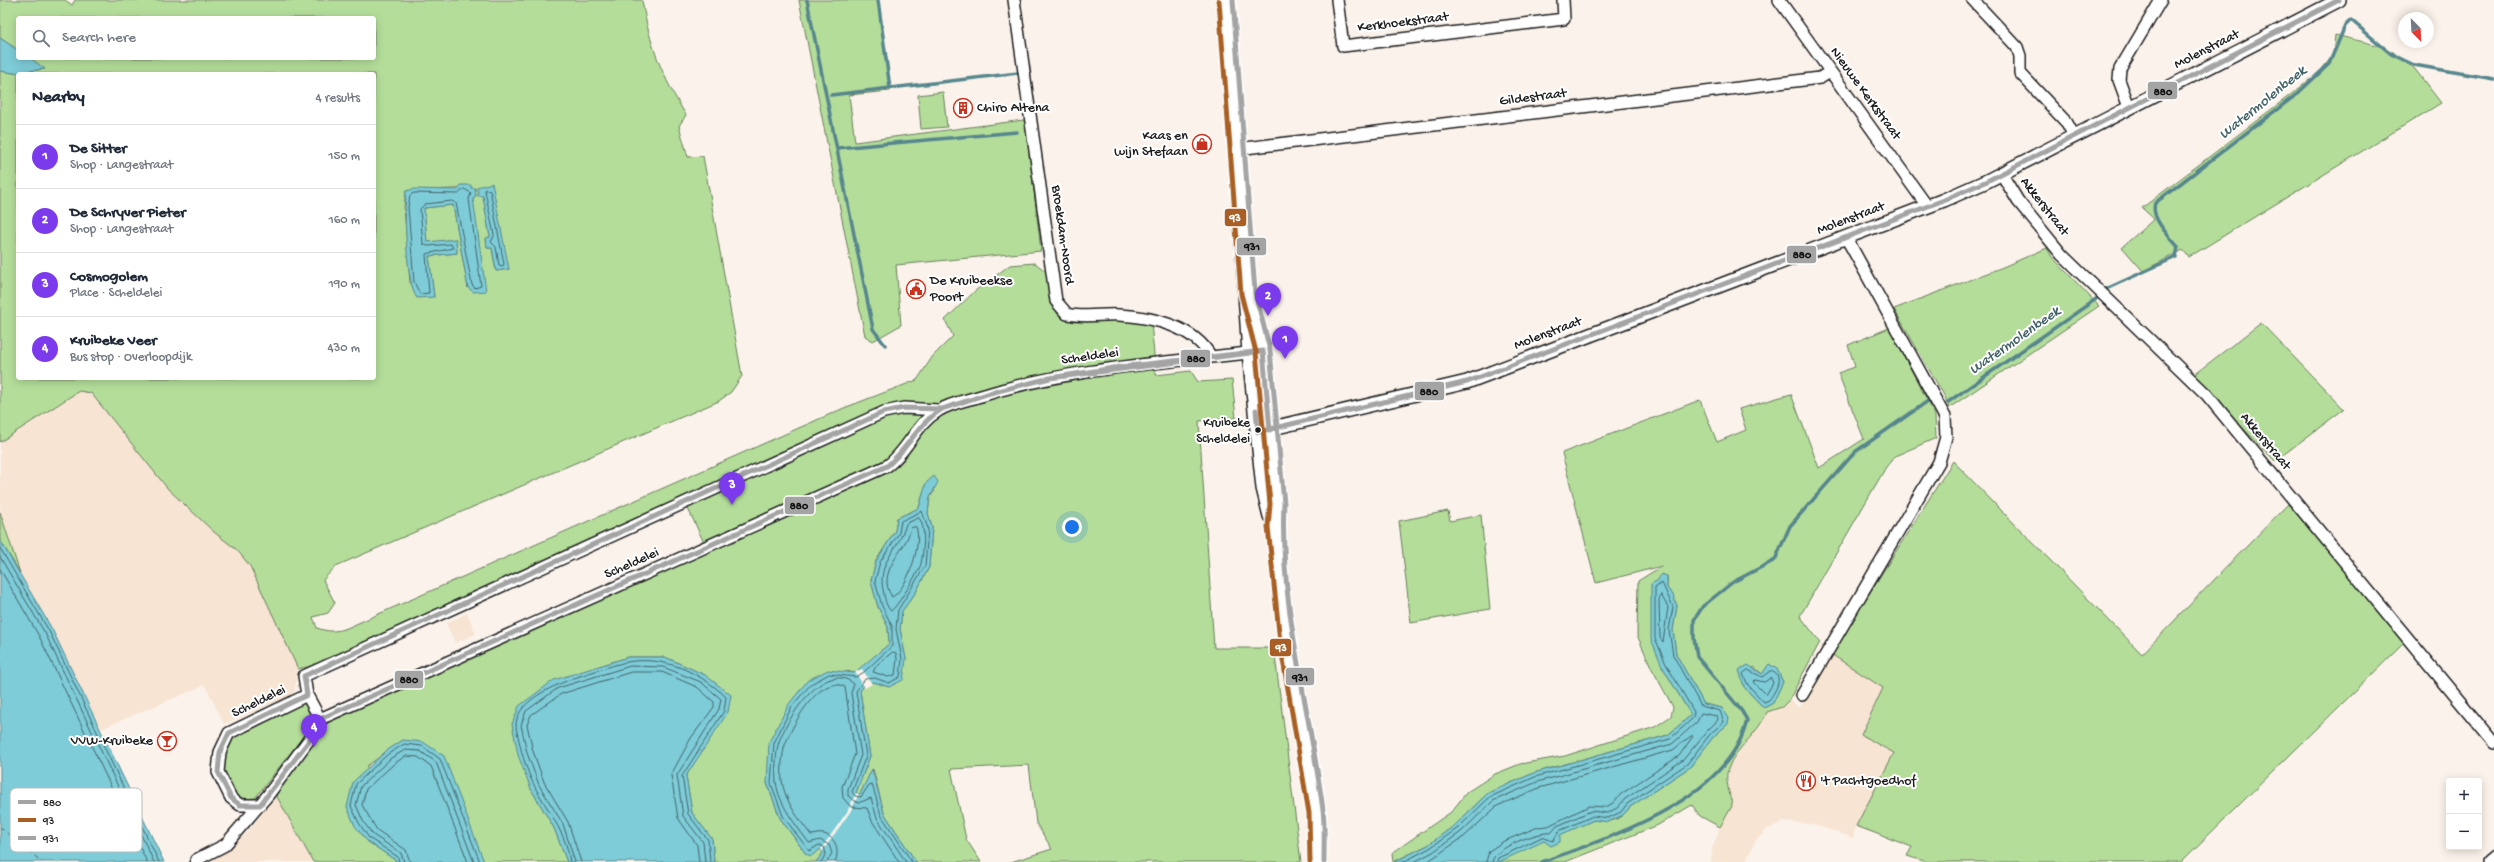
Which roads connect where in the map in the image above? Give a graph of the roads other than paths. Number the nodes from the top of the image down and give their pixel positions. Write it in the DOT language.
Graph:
graph roads {
  1 [pos="1014,0"];
  2 [pos="1226,0"];
  3 [pos="1338,0"];
  4 [pos="1563,0"];
  5 [pos="1779,0"];
  6 [pos="1973,0"];
  7 [pos="2161,0"];
  8 [pos="2339,0"];
  9 [pos="1830,72"];
  10 [pos="2130,107"];
  11 [pos="2074,136"];
  12 [pos="1237,149"];
  13 [pos="2001,173"];
  14 [pos="1927,206"];
  15 [pos="1847,239"];
  16 [pos="1256,352"];
  17 [pos="1211,357"];
  18 [pos="938,410"];
  19 [pos="1264,431"];
  20 [pos="307,695"];
  21 [pos="1802,695"];
  22 [pos="320,719"];
  23 [pos="2494,743"];
  24 [pos="260,805"];
  25 [pos="2494,857"];
  26 [pos="196,860"];
  27 [pos="1317,862"];
  28 [pos="2488,862"];
  1 -- 17 [label="street, Broekdam-Noord"];
  2 -- 12 [label="main road"];
  3 -- 4 [label="street, Kerkhoekstraat"];
  5 -- 9 [label="street, Nieuwe Kerkstraat"];
  6 -- 11 [label="street"];
  7 -- 10 [label="street"];
  8 -- 10 [label="street, Molenstraat"];
  9 -- 12 [label="street, Gildestraat"];
  9 -- 14 [label="street, Nieuwe Kerkstraat"];
  10 -- 11 [label="street, Molenstraat"];
  11 -- 13 [label="street, Molenstraat"];
  12 -- 16 [label="main road"];
  13 -- 14 [label="street, Molenstraat"];
  13 -- 23 [label="street, Akkerstraat"];
  14 -- 15 [label="street, Molenstraat"];
  15 -- 19 [label="street, Molenstraat"];
  15 -- 21 [label="street"];
  16 -- 17 [label="street, Scheldelei"];
  16 -- 19 [label="main road"];
  17 -- 18 [label="street, Scheldelei"];
  18 -- 20 [label="street, Scheldelei"];
  18 -- 22 [label="street, Scheldelei"];
  19 -- 27 [label="main road"];
  20 -- 22 [label="street"];
  20 -- 24 [label="street, Scheldelei"];
  22 -- 24 [label="street"];
  24 -- 26 [label="street"];
  25 -- 28 [label="street"];
}
